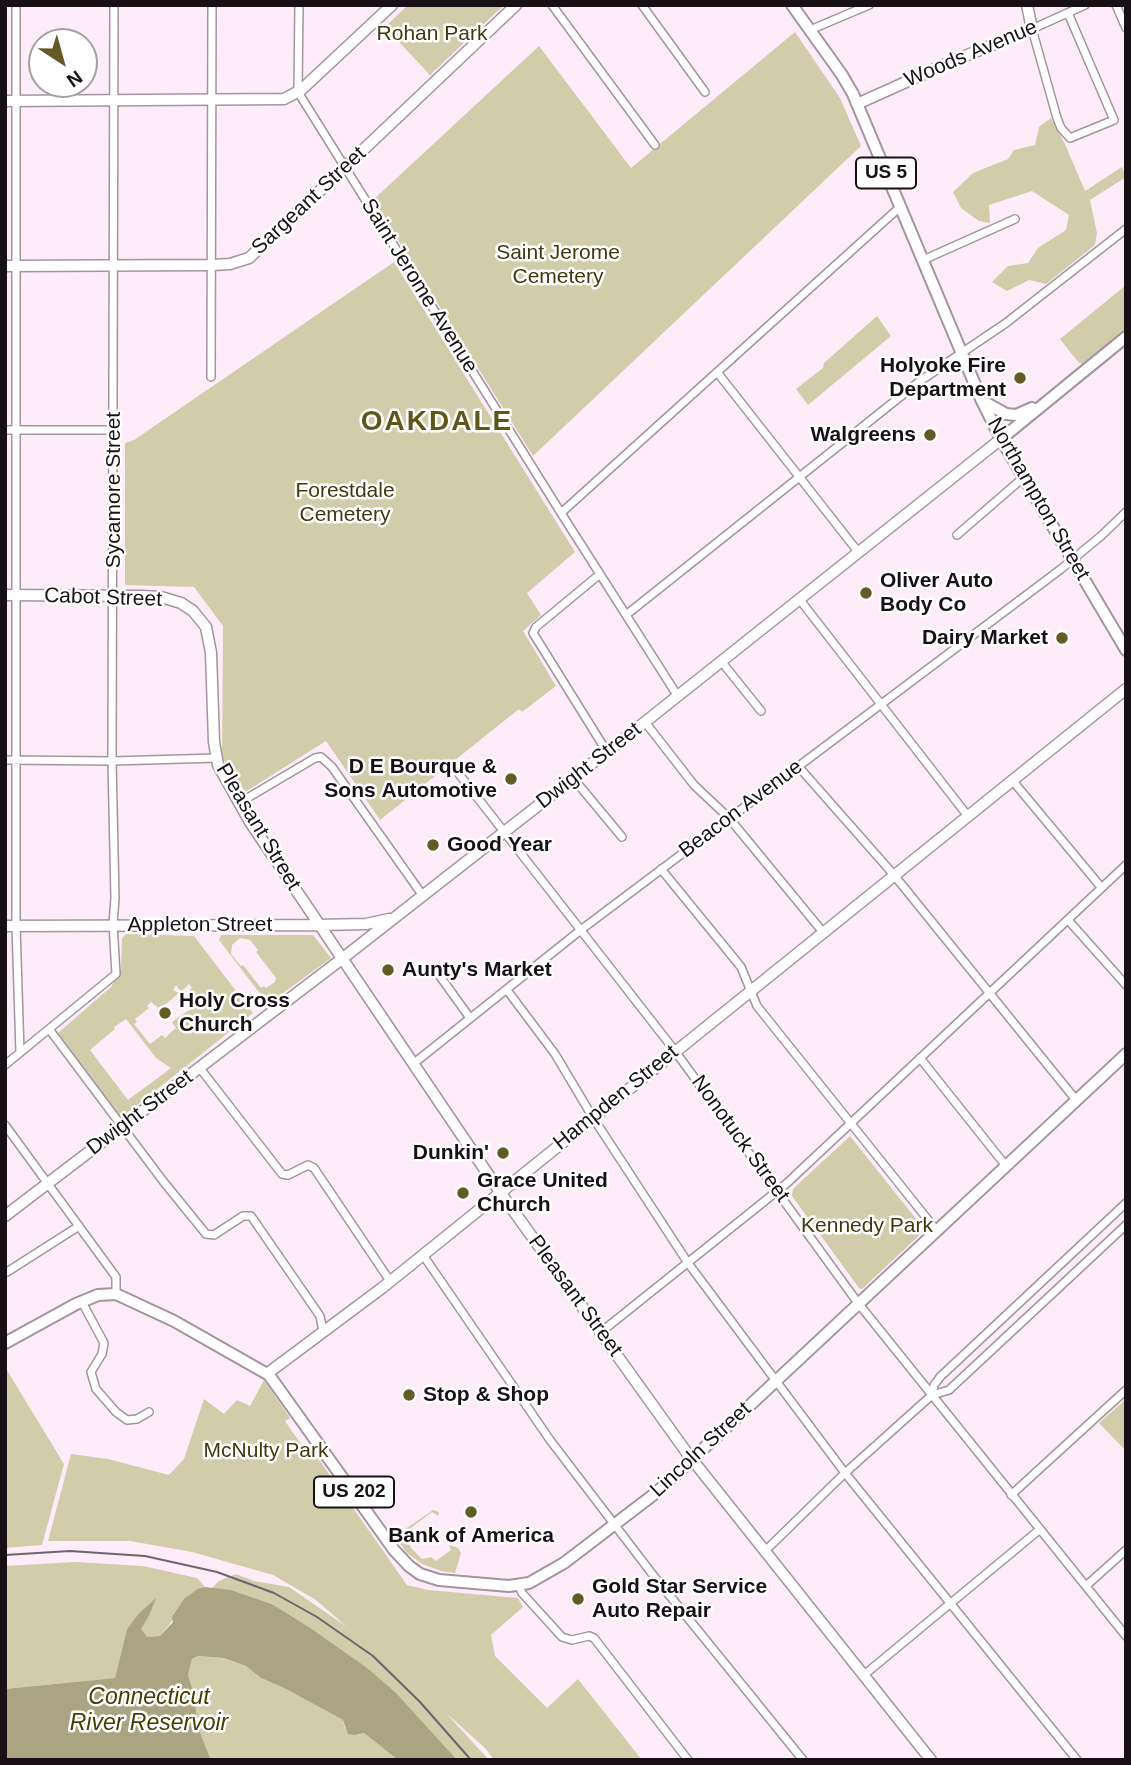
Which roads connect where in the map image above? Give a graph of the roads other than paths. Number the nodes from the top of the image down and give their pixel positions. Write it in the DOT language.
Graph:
graph roads {
  1 [pos="16,5"];
  2 [pos="114,5"];
  3 [pos="212,5"];
  4 [pos="299,5"];
  5 [pos="392,5"];
  6 [pos="516,5"];
  7 [pos="552,5"];
  8 [pos="642,5"];
  9 [pos="792,5"];
  10 [pos="869,5"];
  11 [pos="1027,5"];
  12 [pos="1085,5"];
  13 [pos="1116,5"];
  14 [pos="1068,13"];
  15 [pos="1126,28"];
  16 [pos="1032,29"];
  17 [pos="810,30"];
  18 [pos="299,92"];
  19 [pos="705,93"];
  20 [pos="115,99"];
  21 [pos="212,100"];
  22 [pos="5,101"];
  23 [pos="18,101"];
  24 [pos="857,104"];
  25 [pos="654,145"];
  26 [pos="344,168"];
  27 [pos="900,207"];
  28 [pos="1015,219"];
  29 [pos="1126,229"];
  30 [pos="923,260"];
  31 [pos="115,265"];
  32 [pos="212,265"];
  33 [pos="11,266"];
  34 [pos="1126,337"];
  35 [pos="962,352"];
  36 [pos="717,372"];
  37 [pos="211,377"];
  38 [pos="981,399"];
  39 [pos="1047,400"];
  40 [pos="5,430"];
  41 [pos="17,430"];
  42 [pos="114,430"];
  43 [pos="1002,439"];
  44 [pos="800,477"];
  45 [pos="1024,477"];
  46 [pos="1126,512"];
  47 [pos="561,513"];
  48 [pos="957,535"];
  49 [pos="859,553"];
  50 [pos="1073,559"];
  51 [pos="600,574"];
  52 [pos="113,594"];
  53 [pos="11,595"];
  54 [pos="800,600"];
  55 [pos="197,615"];
  56 [pos="626,615"];
  57 [pos="1126,650"];
  58 [pos="722,661"];
  59 [pos="1126,689"];
  60 [pos="677,695"];
  61 [pos="881,705"];
  62 [pos="761,711"];
  63 [pos="645,722"];
  64 [pos="607,752"];
  65 [pos="217,758"];
  66 [pos="5,760"];
  67 [pos="17,760"];
  68 [pos="112,761"];
  69 [pos="799,766"];
  70 [pos="459,774"];
  71 [pos="573,778"];
  72 [pos="1012,780"];
  73 [pos="239,803"];
  74 [pos="967,815"];
  75 [pos="729,818"];
  76 [pos="504,833"];
  77 [pos="622,837"];
  78 [pos="1126,865"];
  79 [pos="661,869"];
  80 [pos="894,875"];
  81 [pos="1101,887"];
  82 [pos="423,895"];
  83 [pos="394,918"];
  84 [pos="1068,920"];
  85 [pos="113,925"];
  86 [pos="318,925"];
  87 [pos="11,926"];
  88 [pos="582,929"];
  89 [pos="822,931"];
  90 [pos="343,958"];
  91 [pos="435,968"];
  92 [pos="1126,985"];
  93 [pos="507,990"];
  94 [pos="751,990"];
  95 [pos="989,992"];
  96 [pos="471,1018"];
  97 [pos="48,1029"];
  98 [pos="675,1051"];
  99 [pos="20,1052"];
  100 [pos="1126,1054"];
  101 [pos="920,1058"];
  102 [pos="413,1064"];
  103 [pos="5,1065"];
  104 [pos="200,1067"];
  105 [pos="1076,1100"];
  106 [pos="592,1116"];
  107 [pos="852,1124"];
  108 [pos="5,1125"];
  109 [pos="122,1126"];
  110 [pos="1006,1166"];
  111 [pos="48,1182"];
  112 [pos="778,1191"];
  113 [pos="500,1192"];
  114 [pos="1126,1203"];
  115 [pos="5,1216"];
  116 [pos="1126,1225"];
  117 [pos="79,1226"];
  118 [pos="937,1231"];
  119 [pos="423,1255"];
  120 [pos="688,1263"];
  121 [pos="7,1272"];
  122 [pos="390,1281"];
  123 [pos="116,1294"];
  124 [pos="82,1302"];
  125 [pos="858,1303"];
  126 [pos="323,1331"];
  127 [pos="601,1332"];
  128 [pos="5,1343"];
  129 [pos="268,1373"];
  130 [pos="776,1381"];
  131 [pos="1126,1390"];
  132 [pos="932,1395"];
  133 [pos="149,1412"];
  134 [pos="692,1459"];
  135 [pos="845,1473"];
  136 [pos="1011,1495"];
  137 [pos="615,1524"];
  138 [pos="1039,1530"];
  139 [pos="1126,1550"];
  140 [pos="764,1552"];
  141 [pos="1087,1585"];
  142 [pos="519,1586"];
  143 [pos="950,1603"];
  144 [pos="1126,1636"];
  145 [pos="864,1675"];
  146 [pos="688,1760"];
  147 [pos="803,1760"];
  148 [pos="931,1760"];
  149 [pos="1077,1760"];
  1 -- 23 [label="street"];
  2 -- 20 [label="street, Sycamore Street"];
  3 -- 21 [label="street"];
  4 -- 18 [label="street"];
  5 -- 18 [label="main road"];
  6 -- 26 [label="main road, Sargeant Street"];
  7 -- 25 [label="street"];
  8 -- 19 [label="street"];
  9 -- 17 [label="main road, Northampton Street / US 5"];
  10 -- 17 [label="street"];
  11 -- 16 [label="main road"];
  12 -- 14 [label="street, Woods Avenue"];
  13 -- 15 [label="street"];
  14 -- 16 [label="street, Woods Avenue"];
  14 -- 16 [label="street"];
  16 -- 24 [label="main road, Woods Avenue"];
  17 -- 24 [label="main road, Northampton Street / US 5"];
  18 -- 21 [label="main road"];
  18 -- 26 [label="street, Saint Jerome Avenue"];
  20 -- 21 [label="main road"];
  20 -- 23 [label="main road"];
  20 -- 31 [label="street, Sycamore Street"];
  21 -- 32 [label="street"];
  22 -- 23 [label="main road"];
  23 -- 33 [label="street"];
  24 -- 27 [label="main road, Northampton Street / US 5"];
  26 -- 32 [label="main road, Sargeant Street"];
  26 -- 47 [label="street, Saint Jerome Avenue"];
  27 -- 30 [label="main road, Northampton Street / US 5"];
  27 -- 36 [label="street"];
  28 -- 30 [label="street"];
  29 -- 35 [label="street"];
  30 -- 35 [label="main road, Northampton Street / US 5"];
  31 -- 32 [label="main road, Sargeant Street"];
  31 -- 33 [label="main road, Sargeant Street"];
  31 -- 42 [label="street, Sycamore Street"];
  32 -- 37 [label="street"];
  33 -- 41 [label="street"];
  34 -- 39 [label="main road"];
  35 -- 38 [label="main road, Northampton Street / US 5"];
  35 -- 44 [label="street"];
  36 -- 44 [label="street"];
  36 -- 47 [label="street"];
  38 -- 39 [label="main road"];
  38 -- 43 [label="main road, Northampton Street / US 5"];
  39 -- 43 [label="main road"];
  40 -- 41 [label="street"];
  41 -- 42 [label="street"];
  41 -- 53 [label="street"];
  42 -- 52 [label="street, Sycamore Street"];
  43 -- 45 [label="main road, Northampton Street / US 5"];
  43 -- 49 [label="main road, Dwight Street"];
  44 -- 49 [label="street"];
  44 -- 56 [label="street"];
  45 -- 48 [label="street"];
  45 -- 50 [label="main road, Northampton Street / US 5"];
  46 -- 50 [label="street, Beacon Avenue"];
  47 -- 51 [label="street, Saint Jerome Avenue"];
  49 -- 54 [label="main road, Dwight Street"];
  50 -- 57 [label="main road, Northampton Street / US 5"];
  50 -- 61 [label="street, Beacon Avenue"];
  51 -- 56 [label="street, Saint Jerome Avenue"];
  51 -- 64 [label="street"];
  52 -- 53 [label="main road, Cabot Street"];
  52 -- 55 [label="main road, Cabot Street"];
  52 -- 68 [label="street, Sycamore Street"];
  53 -- 67 [label="street"];
  54 -- 58 [label="main road, Dwight Street"];
  54 -- 61 [label="street"];
  55 -- 65 [label="main road, Pleasant Street"];
  56 -- 60 [label="street, Saint Jerome Avenue"];
  58 -- 60 [label="main road, Dwight Street"];
  58 -- 62 [label="street"];
  59 -- 72 [label="main road, Hampden Street"];
  60 -- 63 [label="main road, Dwight Street"];
  61 -- 69 [label="street, Beacon Avenue"];
  61 -- 74 [label="street"];
  63 -- 64 [label="main road, Dwight Street"];
  63 -- 75 [label="street"];
  64 -- 71 [label="main road, Dwight Street"];
  65 -- 68 [label="street"];
  65 -- 73 [label="main road, Pleasant Street"];
  66 -- 67 [label="street"];
  67 -- 68 [label="street"];
  67 -- 87 [label="street"];
  68 -- 85 [label="street, Sycamore Street"];
  69 -- 75 [label="street, Beacon Avenue"];
  69 -- 80 [label="street"];
  70 -- 76 [label="street, Nonotuck Street"];
  71 -- 76 [label="main road, Dwight Street"];
  71 -- 77 [label="street"];
  72 -- 74 [label="main road, Hampden Street"];
  72 -- 81 [label="street"];
  73 -- 82 [label="street"];
  73 -- 86 [label="main road, Pleasant Street"];
  74 -- 80 [label="main road, Hampden Street"];
  75 -- 79 [label="street, Beacon Avenue"];
  75 -- 89 [label="street"];
  76 -- 82 [label="main road, Dwight Street"];
  76 -- 88 [label="street, Nonotuck Street"];
  78 -- 81 [label="street"];
  79 -- 88 [label="street, Beacon Avenue"];
  79 -- 94 [label="street"];
  80 -- 89 [label="main road, Hampden Street"];
  80 -- 95 [label="street"];
  81 -- 84 [label="street"];
  82 -- 83 [label="main road, Dwight Street"];
  83 -- 86 [label="main road, Appleton Street"];
  83 -- 90 [label="main road, Dwight Street"];
  84 -- 92 [label="street"];
  84 -- 95 [label="street"];
  85 -- 86 [label="main road, Appleton Street"];
  85 -- 87 [label="main road, Appleton Street"];
  85 -- 97 [label="street, Sycamore Street"];
  86 -- 90 [label="main road, Pleasant Street"];
  87 -- 99 [label="street"];
  88 -- 93 [label="street, Beacon Avenue"];
  88 -- 98 [label="street, Nonotuck Street"];
  89 -- 94 [label="main road, Hampden Street"];
  90 -- 102 [label="main road, Pleasant Street"];
  90 -- 104 [label="main road, Dwight Street"];
  91 -- 96 [label="street"];
  93 -- 96 [label="street, Beacon Avenue"];
  93 -- 106 [label="street"];
  94 -- 98 [label="main road, Hampden Street"];
  94 -- 107 [label="street"];
  95 -- 101 [label="street"];
  95 -- 105 [label="street"];
  96 -- 102 [label="street, Beacon Avenue"];
  97 -- 99 [label="street"];
  97 -- 109 [label="street"];
  98 -- 106 [label="main road, Hampden Street"];
  98 -- 112 [label="street, Nonotuck Street"];
  99 -- 103 [label="street"];
  100 -- 105 [label="main road, Lincoln Street / US 202"];
  101 -- 107 [label="street"];
  101 -- 110 [label="street"];
  102 -- 113 [label="main road, Pleasant Street"];
  104 -- 109 [label="main road, Dwight Street"];
  104 -- 122 [label="street"];
  105 -- 110 [label="main road, Lincoln Street / US 202"];
  106 -- 113 [label="main road, Hampden Street"];
  106 -- 120 [label="street"];
  107 -- 112 [label="street"];
  107 -- 118 [label="street"];
  108 -- 111 [label="street"];
  109 -- 111 [label="main road, Dwight Street"];
  109 -- 126 [label="street"];
  110 -- 118 [label="main road, Lincoln Street / US 202"];
  111 -- 115 [label="main road, Dwight Street"];
  111 -- 117 [label="street"];
  112 -- 120 [label="street"];
  112 -- 125 [label="street, Nonotuck Street"];
  113 -- 119 [label="main road, Hampden Street"];
  113 -- 127 [label="main road, Pleasant Street"];
  114 -- 132 [label="street"];
  116 -- 132 [label="street"];
  117 -- 121 [label="street"];
  117 -- 123 [label="street"];
  118 -- 125 [label="main road, Lincoln Street / US 202"];
  119 -- 122 [label="main road, Hampden Street"];
  119 -- 137 [label="street"];
  120 -- 127 [label="street"];
  120 -- 130 [label="street"];
  122 -- 126 [label="main road, Hampden Street"];
  123 -- 124 [label="main road"];
  123 -- 129 [label="main road, US 202"];
  124 -- 128 [label="main road"];
  124 -- 133 [label="street"];
  125 -- 130 [label="main road, Lincoln Street / US 202"];
  125 -- 132 [label="street, Nonotuck Street"];
  126 -- 129 [label="main road, Hampden Street"];
  127 -- 134 [label="main road, Pleasant Street"];
  129 -- 142 [label="main road, Lincoln Street / US 202"];
  130 -- 134 [label="main road, Lincoln Street / US 202"];
  130 -- 135 [label="street"];
  131 -- 136 [label="street"];
  132 -- 135 [label="street"];
  132 -- 136 [label="street, Nonotuck Street"];
  134 -- 137 [label="main road, Lincoln Street / US 202"];
  134 -- 140 [label="main road, Pleasant Street"];
  135 -- 140 [label="street"];
  135 -- 143 [label="street"];
  136 -- 138 [label="street, Nonotuck Street"];
  137 -- 142 [label="main road, Lincoln Street / US 202"];
  137 -- 147 [label="street"];
  138 -- 141 [label="street, Nonotuck Street"];
  138 -- 143 [label="street"];
  139 -- 141 [label="street"];
  140 -- 145 [label="main road, Pleasant Street"];
  141 -- 144 [label="street, Nonotuck Street"];
  142 -- 146 [label="street"];
  143 -- 145 [label="street"];
  143 -- 149 [label="street"];
  145 -- 148 [label="main road, Pleasant Street"];
}
